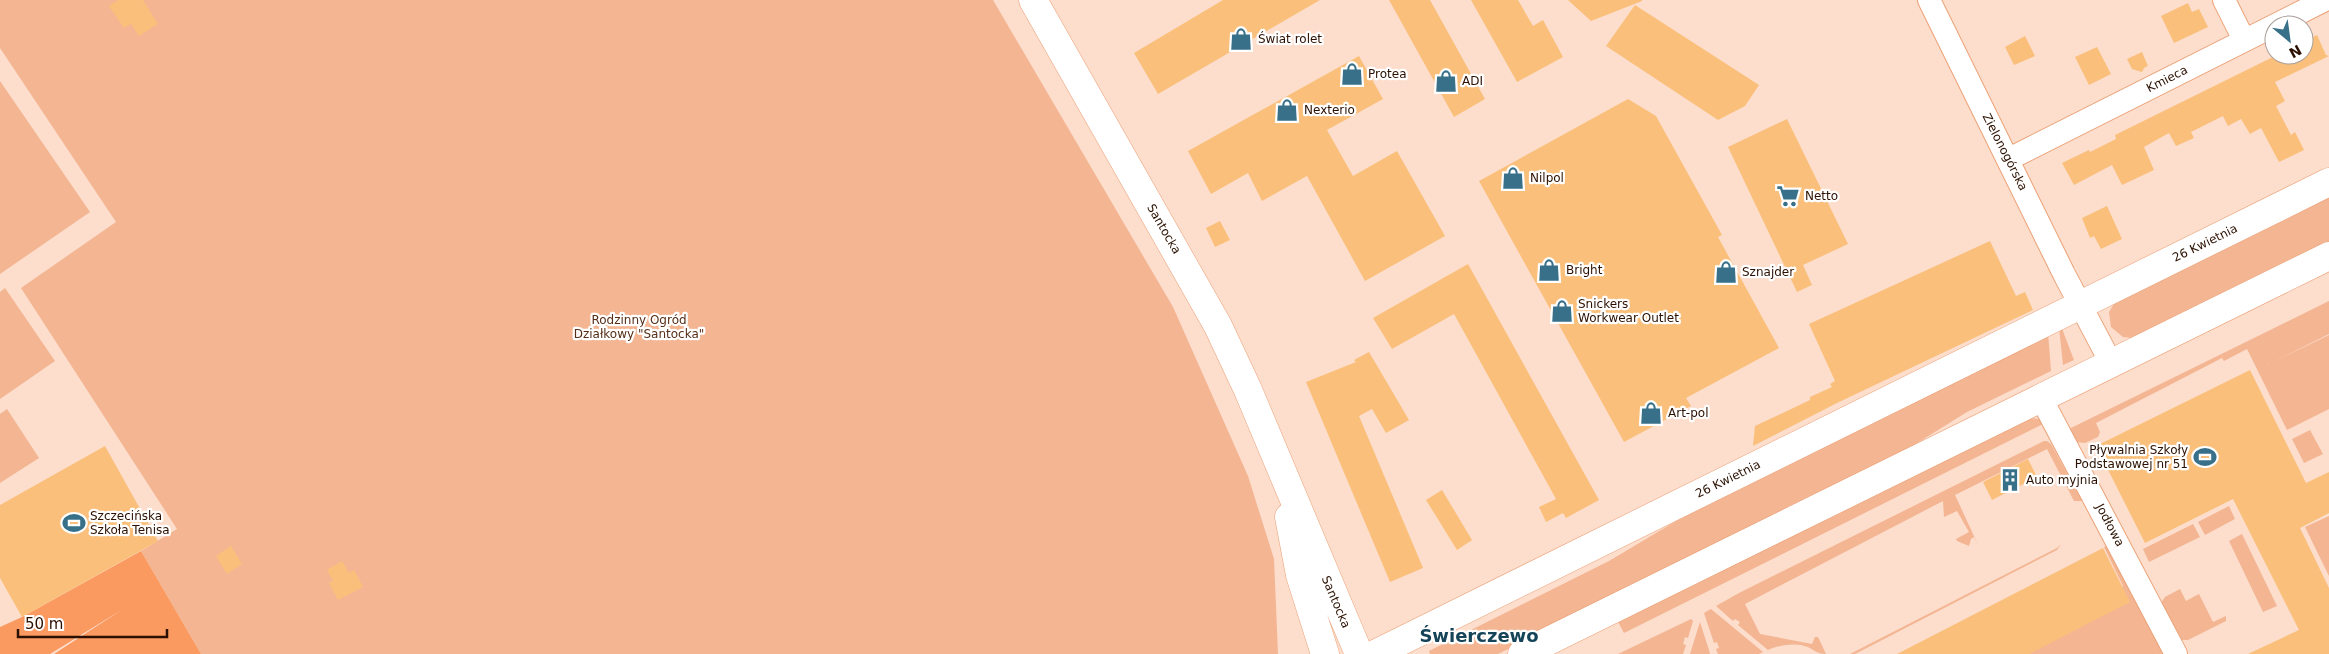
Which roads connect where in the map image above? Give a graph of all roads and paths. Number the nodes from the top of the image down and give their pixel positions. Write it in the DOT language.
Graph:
graph roads {
  1 [pos="1033,0"];
  2 [pos="1929,0"];
  3 [pos="2224,0"];
  4 [pos="2325,0"];
  5 [pos="2244,40"];
  6 [pos="2009,159"];
  7 [pos="2329,182"];
  8 [pos="2329,256"];
  9 [pos="2080,304"];
  10 [pos="2111,363"];
  11 [pos="2041,398"];
  12 [pos="1279,467"];
  13 [pos="1325,654"];
  14 [pos="1359,654"];
  15 [pos="1375,654"];
  16 [pos="1522,654"];
  17 [pos="2176,654"];
  1 -- 12 [label="street, Santocka"];
  2 -- 6 [label="street, Zielonogórska"];
  3 -- 5 [label="street"];
  4 -- 5 [label="street, Kmieca"];
  5 -- 6 [label="street, Kmieca"];
  6 -- 9 [label="street, Zielonogórska"];
  7 -- 9 [label="street, 26 Kwietnia"];
  8 -- 10 [label="street"];
  9 -- 10 [label="street"];
  9 -- 15 [label="street, 26 Kwietnia"];
  10 -- 11 [label="street"];
  11 -- 16 [label="street"];
  11 -- 17 [label="street, Jodłowa"];
  12 -- 13 [label="street, Santocka"];
  12 -- 14 [label="street, Santocka"];
}
